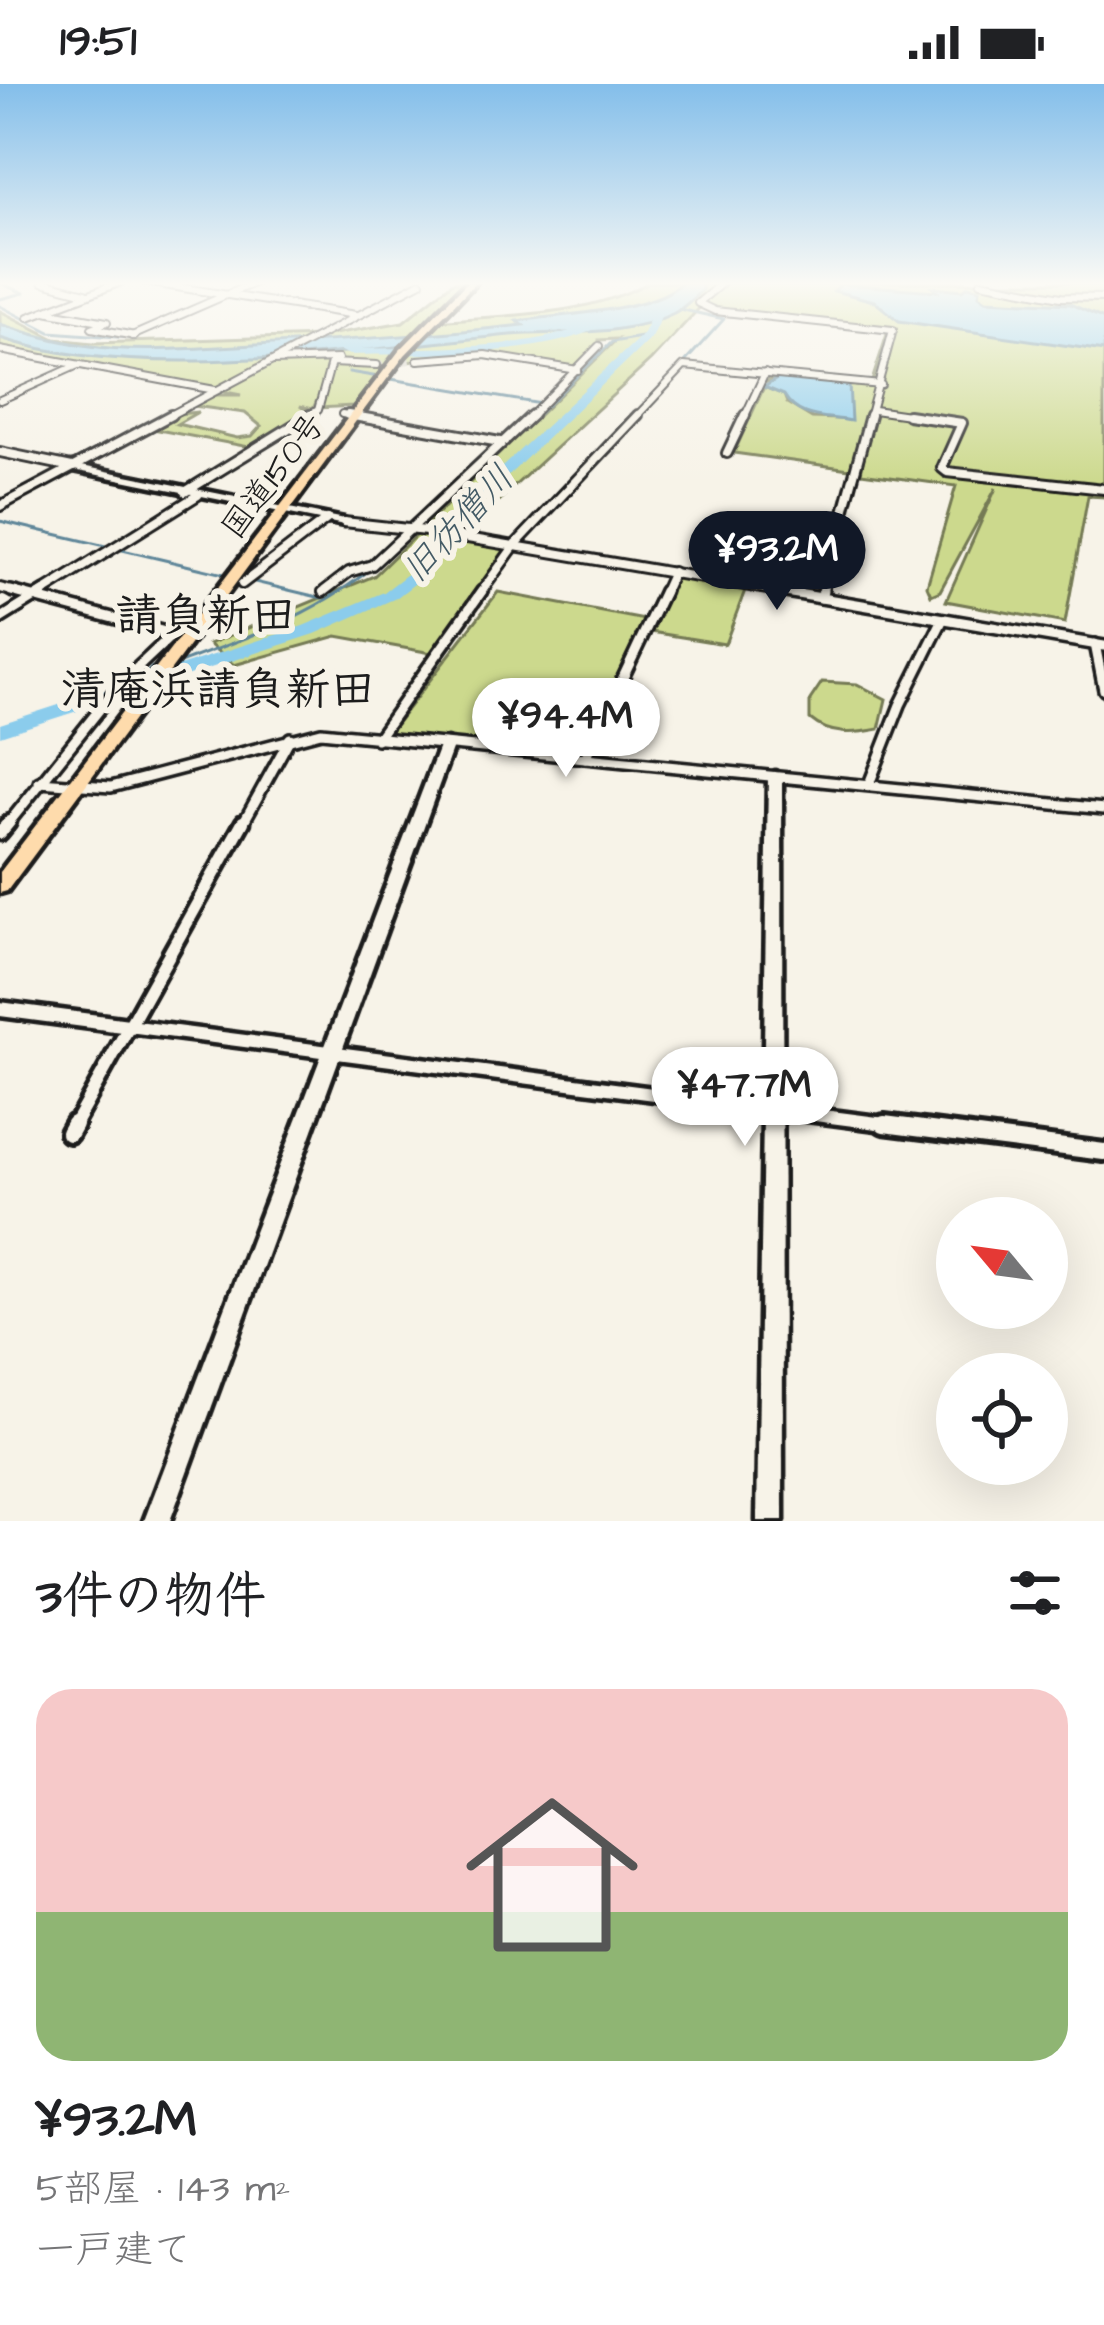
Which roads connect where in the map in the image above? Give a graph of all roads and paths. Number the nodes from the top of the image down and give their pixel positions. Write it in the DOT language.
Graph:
graph roads {
  1 [pos="292,349"];
  2 [pos="406,349"];
  3 [pos="596,349"];
  4 [pos="888,349"];
  5 [pos="0,350"];
  6 [pos="418,360"];
  7 [pos="270,361"];
  8 [pos="78,365"];
  9 [pos="578,370"];
  10 [pos="765,373"];
  11 [pos="880,385"];
  12 [pos="216,390"];
  13 [pos="0,400"];
  14 [pos="874,410"];
  15 [pos="348,415"];
  16 [pos="500,442"];
  17 [pos="0,452"];
  18 [pos="727,453"];
  19 [pos="72,467"];
  20 [pos="1104,489"];
  21 [pos="185,492"];
  22 [pos="199,495"];
  23 [pos="0,506"];
  24 [pos="283,510"];
  25 [pos="327,519"];
  26 [pos="344,522"];
  27 [pos="408,528"];
  28 [pos="515,545"];
  29 [pos="673,572"];
  30 [pos="242,584"];
  31 [pos="0,588"];
  32 [pos="323,592"];
  33 [pos="35,597"];
  34 [pos="821,598"];
  35 [pos="0,619"];
  36 [pos="943,619"];
  37 [pos="1100,645"];
  38 [pos="1104,690"];
  39 [pos="290,737"];
  40 [pos="377,739"];
  41 [pos="447,744"];
  42 [pos="586,758"];
  43 [pos="775,777"];
  44 [pos="39,782"];
  45 [pos="868,784"];
  46 [pos="73,786"];
  47 [pos="1104,808"];
  48 [pos="6,819"];
  49 [pos="0,833"];
  50 [pos="0,886"];
  51 [pos="0,1010"];
  52 [pos="129,1026"];
  53 [pos="334,1054"];
  54 [pos="773,1110"];
  55 [pos="69,1133"];
  56 [pos="1104,1153"];
  57 [pos="158,1521"];
  58 [pos="770,1521"];
  1 -- 7 [label="street"];
  2 -- 15 [label="highway, 国道150号"];
  3 -- 9 [label="street"];
  4 -- 11 [label="street"];
  5 -- 8 [label="street"];
  6 -- 9 [label="street"];
  7 -- 12 [label="street"];
  7 -- 21 [label="street"];
  8 -- 12 [label="street"];
  8 -- 13 [label="street"];
  9 -- 16 [label="street"];
  10 -- 11 [label="street"];
  10 -- 18 [label="street"];
  10 -- 28 [label="street"];
  11 -- 14 [label="street"];
  12 -- 19 [label="street"];
  14 -- 20 [label="street"];
  14 -- 34 [label="street"];
  15 -- 16 [label="street"];
  15 -- 24 [label="highway, 国道150号"];
  16 -- 27 [label="street"];
  17 -- 19 [label="street"];
  19 -- 21 [label="street"];
  19 -- 23 [label="street"];
  21 -- 22 [label="street"];
  22 -- 24 [label="street"];
  22 -- 33 [label="street"];
  24 -- 25 [label="street"];
  24 -- 46 [label="highway, 国道150号"];
  25 -- 26 [label="street"];
  25 -- 30 [label="street"];
  26 -- 27 [label="street"];
  27 -- 28 [label="street"];
  27 -- 32 [label="street"];
  28 -- 29 [label="street"];
  28 -- 40 [label="street"];
  29 -- 34 [label="street"];
  29 -- 42 [label="street"];
  31 -- 33 [label="street"];
  33 -- 35 [label="street"];
  33 -- 44 [label="street"];
  34 -- 36 [label="street"];
  36 -- 37 [label="street"];
  36 -- 45 [label="street"];
  37 -- 38 [label="street"];
  39 -- 40 [label="street"];
  39 -- 46 [label="street"];
  39 -- 52 [label="street"];
  40 -- 41 [label="street"];
  41 -- 42 [label="street"];
  41 -- 53 [label="street"];
  42 -- 43 [label="street"];
  43 -- 45 [label="street"];
  43 -- 54 [label="street"];
  44 -- 46 [label="street"];
  44 -- 48 [label="street"];
  45 -- 47 [label="street"];
  46 -- 50 [label="highway, 国道150号"];
  48 -- 49 [label="street"];
  51 -- 52 [label="street"];
  52 -- 53 [label="street"];
  52 -- 55 [label="street"];
  53 -- 54 [label="street"];
  53 -- 57 [label="street"];
  54 -- 56 [label="street"];
  54 -- 58 [label="street"];
}
